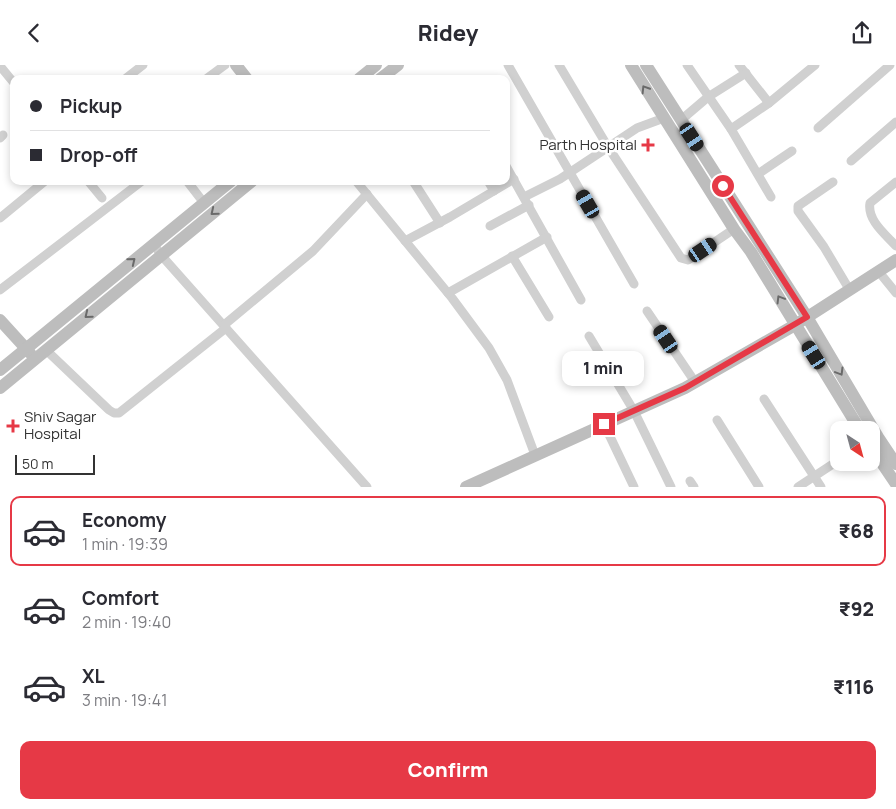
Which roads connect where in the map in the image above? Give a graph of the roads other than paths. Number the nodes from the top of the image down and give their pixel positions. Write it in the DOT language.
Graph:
graph roads {
  1 [pos="143,65"];
  2 [pos="225,65"];
  3 [pos="236,65"];
  4 [pos="376,65"];
  5 [pos="398,65"];
  6 [pos="508,65"];
  7 [pos="559,65"];
  8 [pos="631,65"];
  9 [pos="646,65"];
  10 [pos="687,65"];
  11 [pos="739,65"];
  12 [pos="815,65"];
  13 [pos="890,65"];
  14 [pos="0,66"];
  15 [pos="746,73"];
  16 [pos="130,75"];
  17 [pos="211,75"];
  18 [pos="244,75"];
  19 [pos="364,75"];
  20 [pos="385,75"];
  21 [pos="10,78"];
  22 [pos="708,97"];
  23 [pos="769,103"];
  24 [pos="664,118"];
  25 [pos="681,120"];
  26 [pos="896,123"];
  27 [pos="818,128"];
  28 [pos="731,129"];
  29 [pos="608,147"];
  30 [pos="792,151"];
  31 [pos="851,161"];
  32 [pos="510,172"];
  33 [pos="570,173"];
  34 [pos="758,174"];
  35 [pos="514,179"];
  36 [pos="510,181"];
  37 [pos="833,182"];
  38 [pos="896,182"];
  39 [pos="39,185"];
  40 [pos="91,185"];
  41 [pos="137,185"];
  42 [pos="191,185"];
  43 [pos="226,185"];
  44 [pos="247,185"];
  45 [pos="359,185"];
  46 [pos="416,185"];
  47 [pos="490,185"];
  48 [pos="504,185"];
  49 [pos="494,191"];
  50 [pos="367,194"];
  51 [pos="772,197"];
  52 [pos="102,198"];
  53 [pos="527,201"];
  54 [pos="204,203"];
  55 [pos="0,218"];
  56 [pos="440,223"];
  57 [pos="490,226"];
  58 [pos="734,229"];
  59 [pos="547,237"];
  60 [pos="406,241"];
  61 [pos="153,243"];
  62 [pos="896,246"];
  63 [pos="161,255"];
  64 [pos="512,257"];
  65 [pos="896,260"];
  66 [pos="879,272"];
  67 [pos="634,284"];
  68 [pos="849,289"];
  69 [pos="0,290"];
  70 [pos="448,293"];
  71 [pos="896,293"];
  72 [pos="581,300"];
  73 [pos="647,311"];
  74 [pos="549,317"];
  75 [pos="807,317"];
  76 [pos="0,320"];
  77 [pos="795,325"];
  78 [pos="225,327"];
  79 [pos="589,336"];
  80 [pos="25,349"];
  81 [pos="46,350"];
  82 [pos="34,359"];
  83 [pos="0,370"];
  84 [pos="695,382"];
  85 [pos="0,388"];
  86 [pos="764,399"];
  87 [pos="634,411"];
  88 [pos="717,420"];
  89 [pos="854,421"];
  90 [pos="604,424"];
  91 [pos="535,455"];
  92 [pos="880,460"];
  93 [pos="896,464"];
  94 [pos="830,466"];
  95 [pos="814,476"];
  96 [pos="896,484"];
  97 [pos="367,487"];
  98 [pos="466,487"];
  99 [pos="634,487"];
  100 [pos="671,487"];
  101 [pos="759,487"];
  102 [pos="798,487"];
  103 [pos="821,487"];
  1 -- 16 [label="street"];
  2 -- 17 [label="street"];
  3 -- 18 [label="street"];
  4 -- 19 [label="street"];
  5 -- 20 [label="street"];
  6 -- 33 [label="street"];
  7 -- 29 [label="street"];
  24 -- 8 [label="street, one-way"];
  9 -- 25 [label="street"];
  10 -- 22 [label="street"];
  11 -- 15 [label="street"];
  12 -- 23 [label="street"];
  13 -- 27 [label="street"];
  14 -- 21 [label="street"];
  15 -- 22 [label="street"];
  15 -- 23 [label="street"];
  22 -- 25 [label="street"];
  22 -- 28 [label="street"];
  23 -- 28 [label="street"];
  24 -- 29 [label="street"];
  24 -- 58 [label="street"];
  25 -- 75 [label="street"];
  26 -- 31 [label="street"];
  28 -- 34 [label="street"];
  29 -- 33 [label="street"];
  29 -- 58 [label="street"];
  30 -- 34 [label="street"];
  32 -- 35 [label="street"];
  33 -- 53 [label="street"];
  33 -- 67 [label="street"];
  34 -- 51 [label="street"];
  35 -- 36 [label="street"];
  35 -- 53 [label="street"];
  37 -- 68 [label="street"];
  38 -- 62 [label="street"];
  39 -- 55 [label="street"];
  40 -- 52 [label="street"];
  41 -- 69 [label="street"];
  42 -- 54 [label="street"];
  43 -- 54 [label="street"];
  44 -- 63 [label="street, one-way"];
  45 -- 50 [label="street"];
  46 -- 56 [label="street"];
  47 -- 49 [label="street"];
  48 -- 49 [label="street"];
  49 -- 56 [label="street"];
  50 -- 60 [label="street"];
  50 -- 78 [label="street"];
  53 -- 57 [label="street"];
  53 -- 59 [label="street"];
  54 -- 61 [label="street"];
  56 -- 60 [label="street"];
  77 -- 58 [label="street, one-way"];
  59 -- 64 [label="street"];
  59 -- 72 [label="street"];
  60 -- 70 [label="street"];
  61 -- 63 [label="street"];
  80 -- 61 [label="street, one-way"];
  63 -- 78 [label="street"];
  63 -- 81 [label="street, one-way"];
  64 -- 70 [label="street"];
  64 -- 74 [label="street"];
  65 -- 66 [label="street"];
  66 -- 68 [label="street"];
  66 -- 71 [label="street"];
  68 -- 75 [label="street"];
  70 -- 91 [label="street"];
  73 -- 84 [label="street"];
  75 -- 77 [label="street"];
  75 -- 93 [label="street, one-way"];
  76 -- 80 [label="street"];
  77 -- 84 [label="street"];
  77 -- 89 [label="street"];
  78 -- 81 [label="street"];
  78 -- 97 [label="street"];
  79 -- 87 [label="street"];
  80 -- 82 [label="street"];
  80 -- 83 [label="street"];
  81 -- 82 [label="street"];
  82 -- 85 [label="street"];
  84 -- 87 [label="street"];
  86 -- 95 [label="street"];
  87 -- 90 [label="street"];
  87 -- 100 [label="street"];
  88 -- 101 [label="street"];
  90 -- 91 [label="street"];
  90 -- 99 [label="street"];
  91 -- 98 [label="street"];
  92 -- 96 [label="street"];
  94 -- 95 [label="street"];
  95 -- 102 [label="street"];
  95 -- 103 [label="street"];
}
